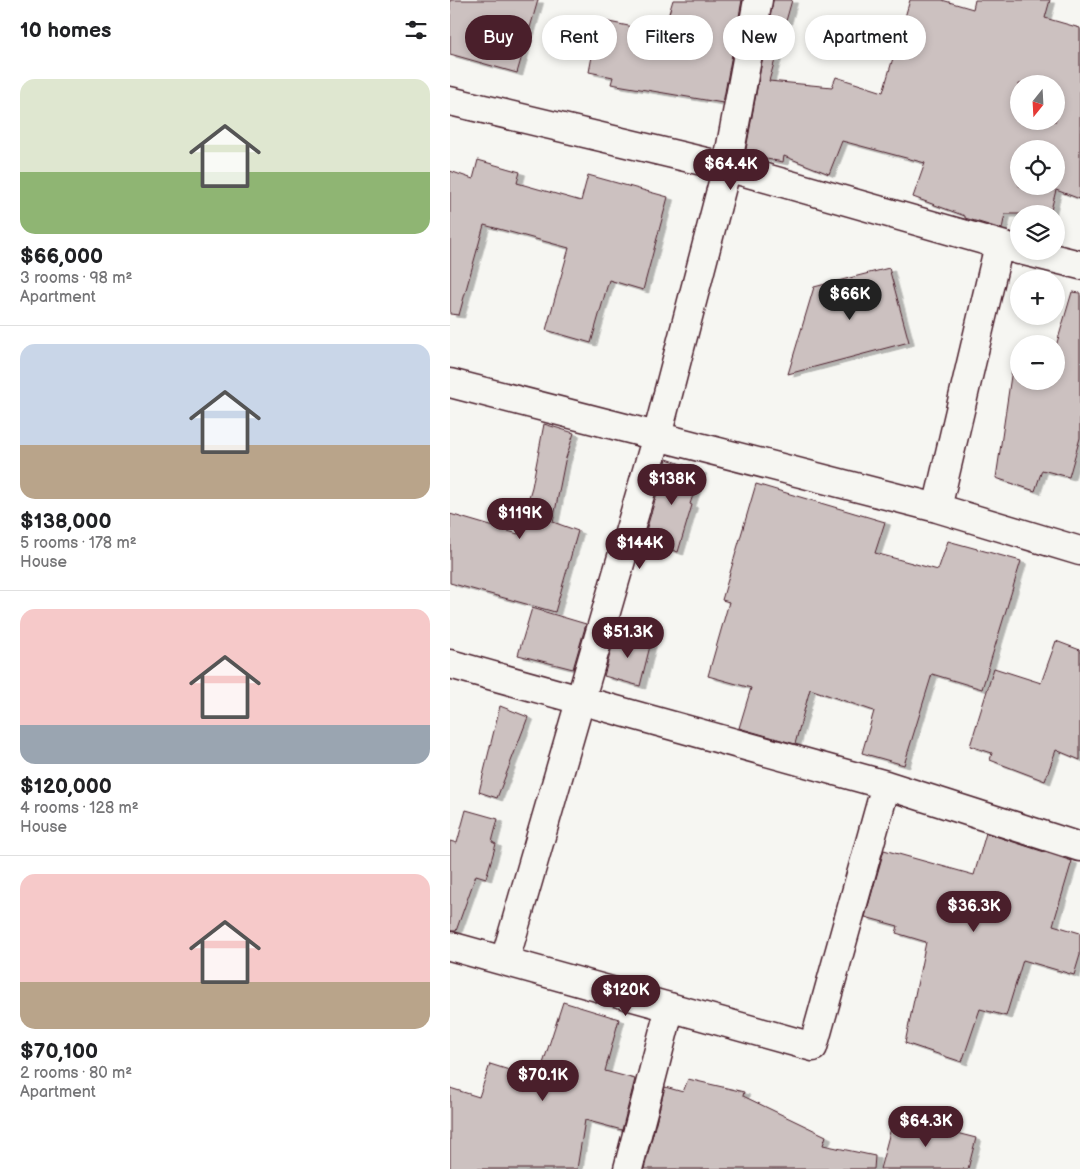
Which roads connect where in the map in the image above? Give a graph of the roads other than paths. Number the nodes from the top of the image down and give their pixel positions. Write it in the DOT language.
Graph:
graph roads {
  1 [pos="758,0"];
  2 [pos="450,101"];
  3 [pos="727,167"];
  4 [pos="1010,248"];
  5 [pos="1011,260"];
  6 [pos="1059,260"];
  7 [pos="1080,265"];
  8 [pos="450,383"];
  9 [pos="658,436"];
  10 [pos="937,508"];
  11 [pos="1080,551"];
  12 [pos="450,664"];
  13 [pos="580,701"];
  14 [pos="886,785"];
  15 [pos="1080,846"];
  16 [pos="450,946"];
  17 [pos="505,960"];
  18 [pos="670,1007"];
  19 [pos="628,1169"];
  1 -- 3 [label="street"];
  2 -- 3 [label="street"];
  3 -- 4 [label="street"];
  3 -- 9 [label="street"];
  5 -- 10 [label="street"];
  6 -- 7 [label="street"];
  8 -- 9 [label="street"];
  9 -- 10 [label="street"];
  9 -- 13 [label="street"];
  10 -- 11 [label="street"];
  12 -- 13 [label="street"];
  13 -- 14 [label="street"];
  13 -- 17 [label="street"];
  14 -- 15 [label="street"];
  14 -- 18 [label="street"];
  16 -- 17 [label="street"];
  17 -- 18 [label="street"];
  18 -- 19 [label="street"];
}
